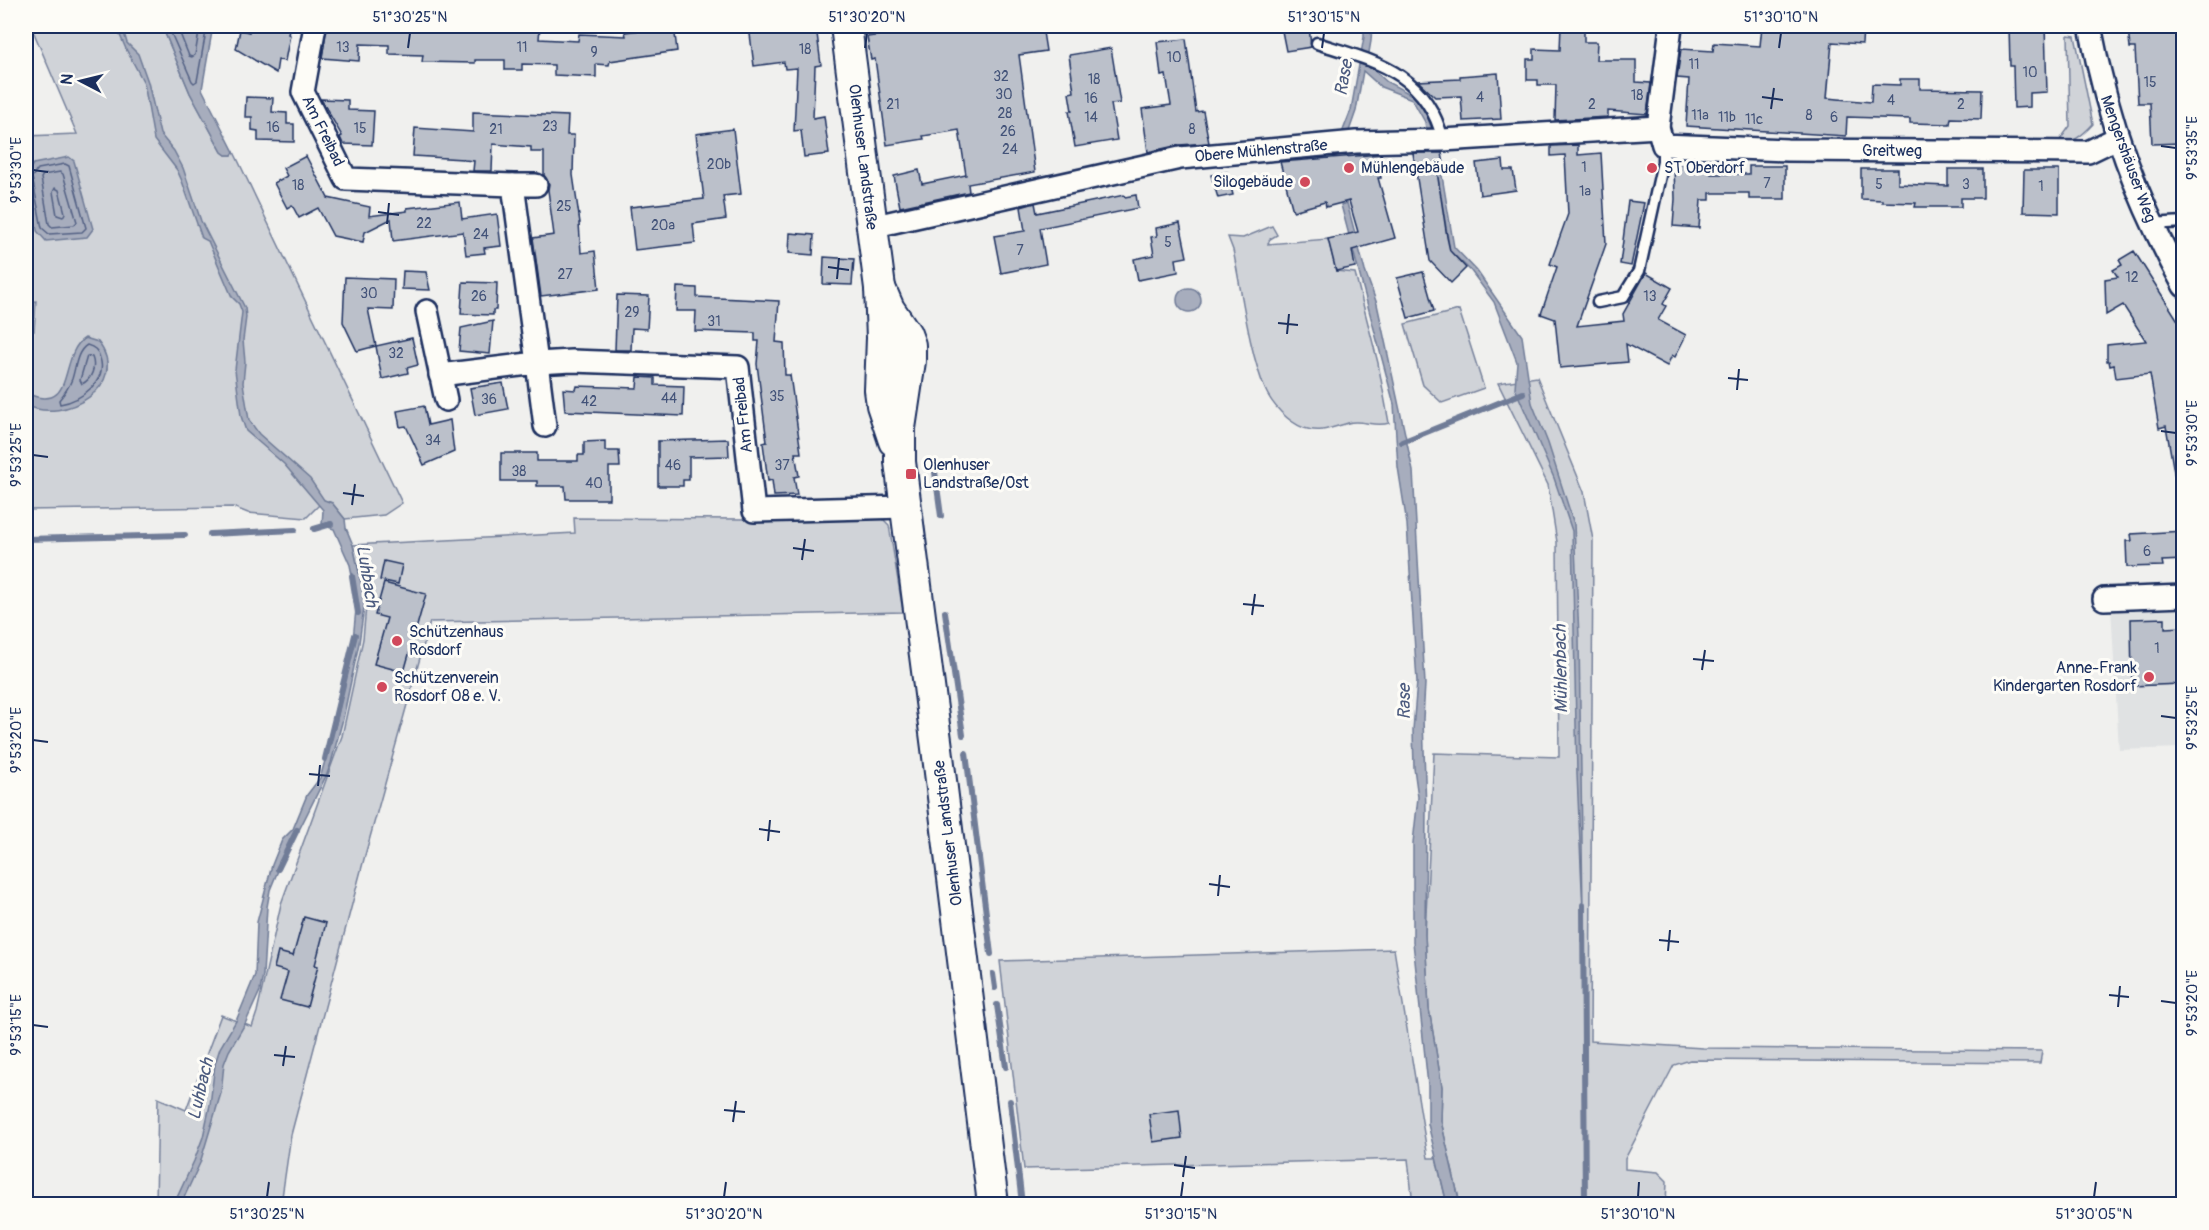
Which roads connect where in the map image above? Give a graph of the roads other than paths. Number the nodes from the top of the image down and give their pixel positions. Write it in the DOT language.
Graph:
graph roads {
  1 [pos="315,26"];
  2 [pos="846,26"];
  3 [pos="1671,26"];
  4 [pos="2090,26"];
  5 [pos="1317,43"];
  6 [pos="1661,136"];
  7 [pos="2118,138"];
  8 [pos="1436,140"];
  9 [pos="513,185"];
  10 [pos="536,185"];
  11 [pos="2184,222"];
  12 [pos="2151,224"];
  13 [pos="871,226"];
  14 [pos="2184,286"];
  15 [pos="1598,302"];
  16 [pos="427,311"];
  17 [pos="537,363"];
  18 [pos="440,375"];
  19 [pos="446,400"];
  20 [pos="545,426"];
  21 [pos="905,507"];
  22 [pos="2184,596"];
  23 [pos="2104,599"];
  24 [pos="993,1204"];
  1 -- 9 [label="street, Am Freibad"];
  2 -- 13 [label="street, Olenhuser Landstraße"];
  3 -- 6 [label="street"];
  4 -- 7 [label="street, Mengershäuser Weg"];
  5 -- 8 [label="lane"];
  6 -- 7 [label="street, Greitweg"];
  6 -- 8 [label="street, Obere Mühlenstraße"];
  6 -- 15 [label="lane"];
  7 -- 12 [label="street, Mengershäuser Weg"];
  8 -- 13 [label="street, Obere Mühlenstraße"];
  9 -- 10 [label="street, Am Freibad"];
  9 -- 17 [label="street"];
  11 -- 12 [label="lane"];
  12 -- 14 [label="street, Mengershäuser Weg"];
  13 -- 21 [label="street, Olenhuser Landstraße"];
  16 -- 18 [label="street"];
  17 -- 18 [label="street, Am Freibad"];
  17 -- 20 [label="street"];
  17 -- 21 [label="street, Am Freibad"];
  18 -- 19 [label="street"];
  21 -- 24 [label="street, Olenhuser Landstraße"];
  22 -- 23 [label="street"];
}
